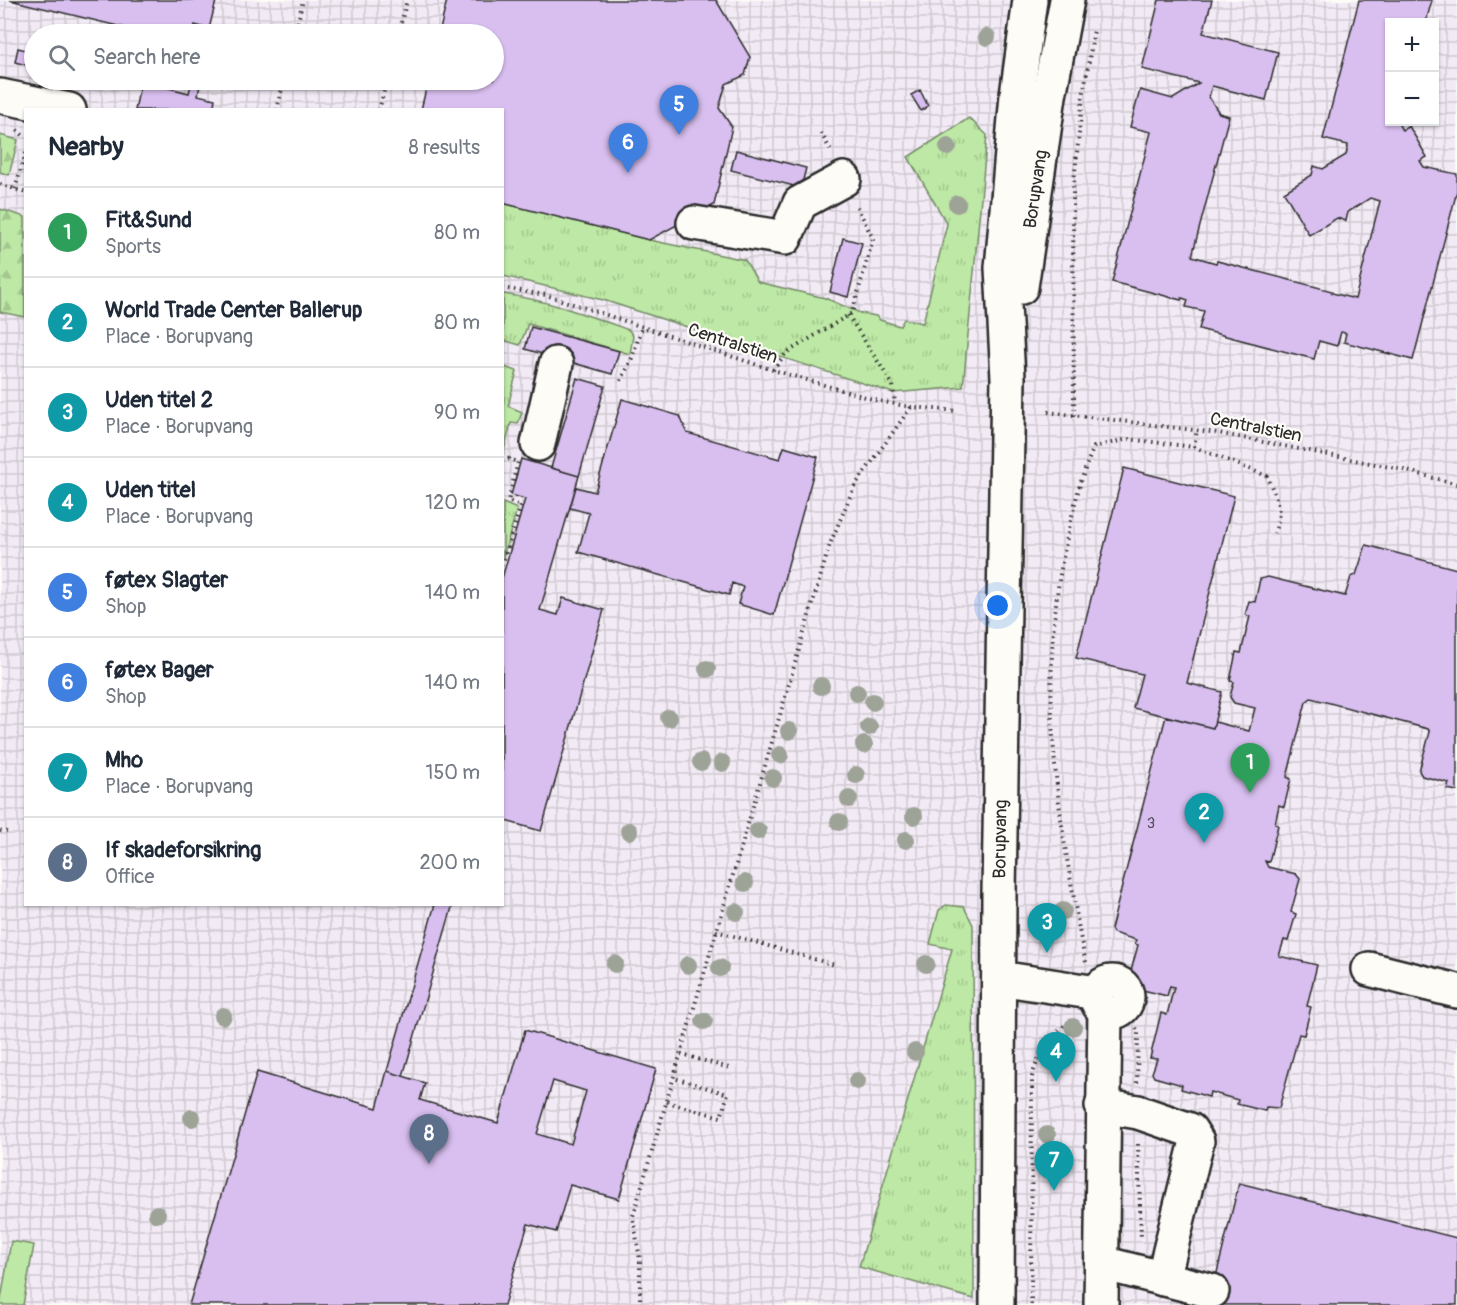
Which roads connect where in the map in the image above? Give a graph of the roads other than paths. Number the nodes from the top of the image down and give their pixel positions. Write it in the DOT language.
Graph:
graph roads {
  1 [pos="1030,0"];
  2 [pos="1067,0"];
  3 [pos="0,96"];
  4 [pos="59,108"];
  5 [pos="844,179"];
  6 [pos="694,223"];
  7 [pos="556,364"];
  8 [pos="1008,378"];
  9 [pos="525,447"];
  10 [pos="1370,969"];
  11 [pos="999,978"];
  12 [pos="1457,992"];
  13 [pos="1102,1106"];
  14 [pos="1102,1263"];
  15 [pos="1163,1279"];
  16 [pos="1212,1291"];
  17 [pos="1004,1304"];
  18 [pos="1101,1305"];
  1 -- 8 [label="street, Borupvang"];
  2 -- 8 [label="street, Borupvang"];
  3 -- 4 [label="street"];
  5 -- 6 [label="street"];
  7 -- 9 [label="street"];
  8 -- 11 [label="street, Borupvang"];
  10 -- 12 [label="street"];
  11 -- 13 [label="street"];
  11 -- 17 [label="street, Borupvang"];
  13 -- 14 [label="street"];
  13 -- 15 [label="street"];
  14 -- 15 [label="street"];
  14 -- 18 [label="street"];
  15 -- 16 [label="street"];
}
